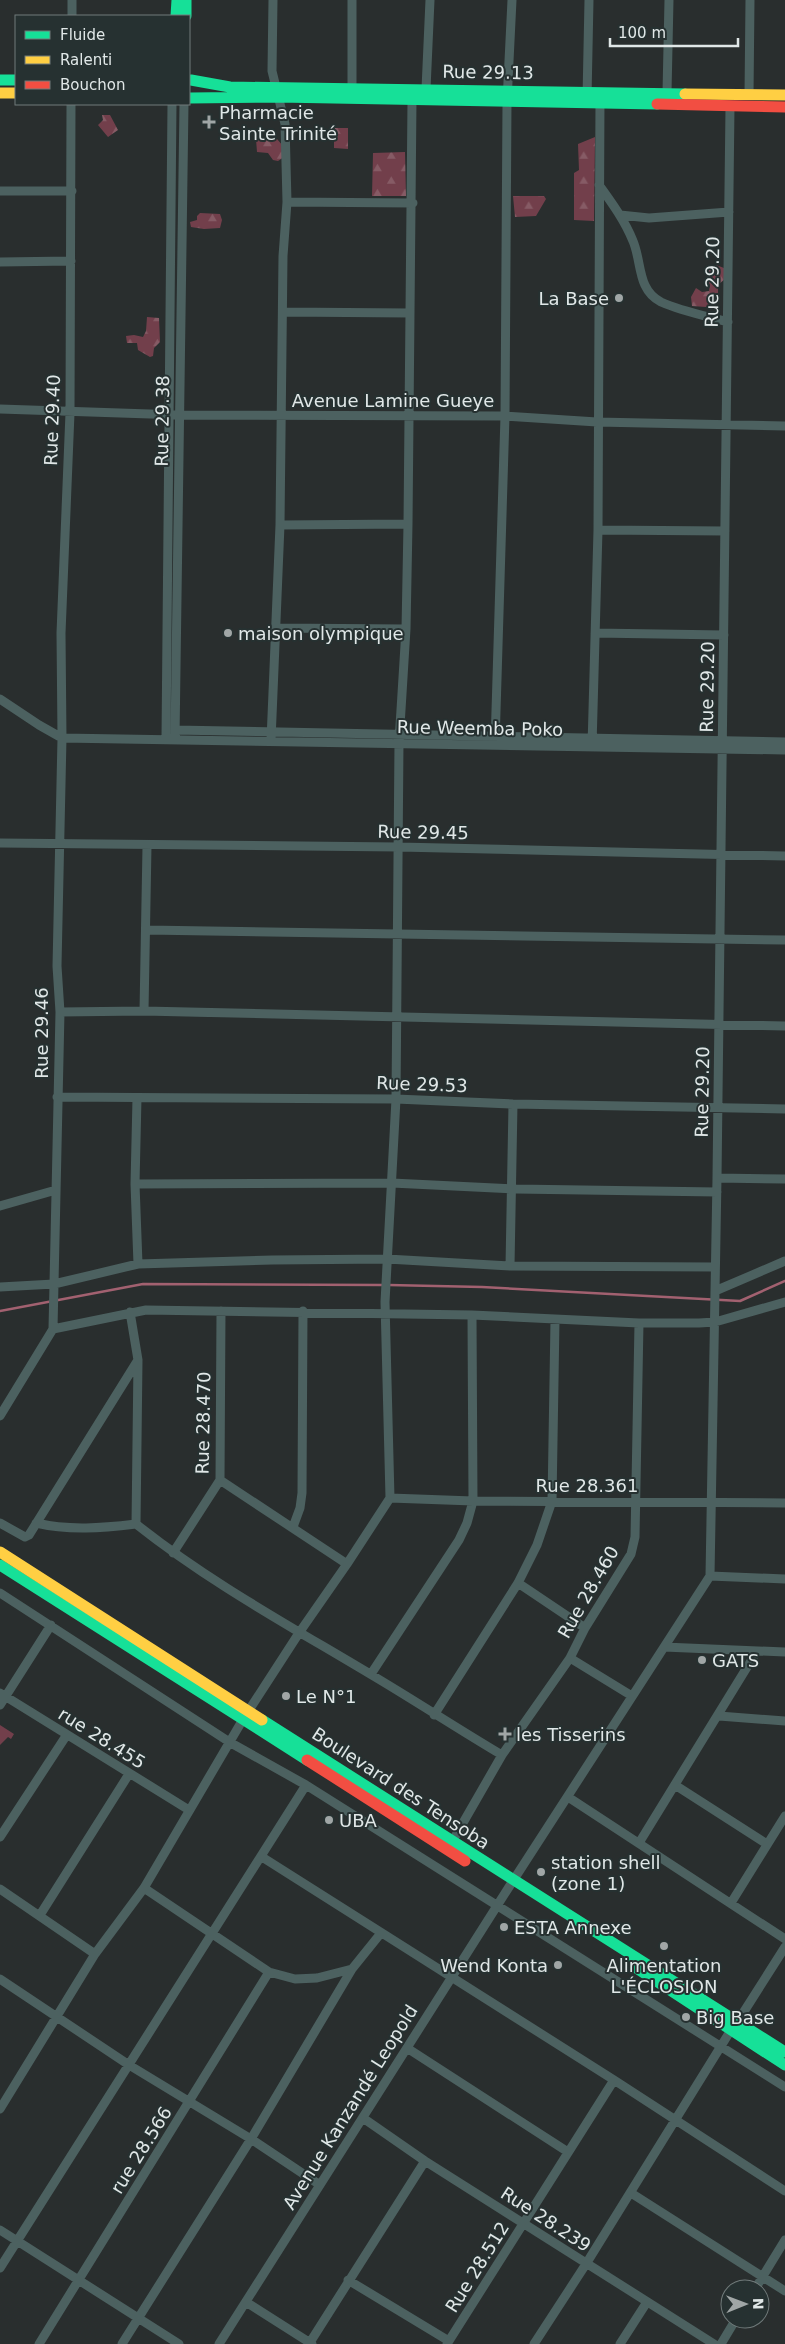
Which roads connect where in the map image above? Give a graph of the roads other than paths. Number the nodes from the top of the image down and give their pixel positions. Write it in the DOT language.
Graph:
graph roads {
  1 [pos="72,0"];
  2 [pos="176,0"];
  3 [pos="186,0"];
  4 [pos="273,0"];
  5 [pos="352,0"];
  6 [pos="430,0"];
  7 [pos="512,0"];
  8 [pos="590,0"];
  9 [pos="670,0"];
  10 [pos="750,0"];
  11 [pos="72,15"];
  12 [pos="176,15"];
  13 [pos="186,15"];
  14 [pos="190,77"];
  15 [pos="0,80"];
  16 [pos="15,80"];
  17 [pos="352,87"];
  18 [pos="426,89"];
  19 [pos="507,89"];
  20 [pos="587,91"];
  21 [pos="0,92"];
  22 [pos="277,92"];
  23 [pos="15,93"];
  24 [pos="667,93"];
  25 [pos="749,95"];
  26 [pos="785,95"];
  27 [pos="190,96"];
  28 [pos="600,98"];
  29 [pos="190,100"];
  30 [pos="412,100"];
  31 [pos="507,102"];
  32 [pos="587,103"];
  33 [pos="71,105"];
  34 [pos="172,105"];
  35 [pos="188,105"];
  36 [pos="730,107"];
  37 [pos="785,107"];
  38 [pos="599,184"];
  39 [pos="0,191"];
  40 [pos="72,191"];
  41 [pos="287,202"];
  42 [pos="413,203"];
  43 [pos="729,212"];
  44 [pos="620,214"];
  45 [pos="71,261"];
  46 [pos="0,262"];
  47 [pos="283,312"];
  48 [pos="410,313"];
  49 [pos="728,322"];
  50 [pos="0,409"];
  51 [pos="70,412"];
  52 [pos="168,415"];
  53 [pos="180,415"];
  54 [pos="282,416"];
  55 [pos="505,416"];
  56 [pos="409,417"];
  57 [pos="597,422"];
  58 [pos="726,425"];
  59 [pos="785,426"];
  60 [pos="408,524"];
  61 [pos="280,525"];
  62 [pos="598,530"];
  63 [pos="725,531"];
  64 [pos="276,628"];
  65 [pos="406,629"];
  66 [pos="596,633"];
  67 [pos="724,635"];
  68 [pos="0,699"];
  69 [pos="172,735"];
  70 [pos="271,736"];
  71 [pos="62,738"];
  72 [pos="399,738"];
  73 [pos="495,740"];
  74 [pos="592,742"];
  75 [pos="785,742"];
  76 [pos="723,745"];
  77 [pos="785,750"];
  78 [pos="0,843"];
  79 [pos="61,844"];
  80 [pos="147,846"];
  81 [pos="399,848"];
  82 [pos="721,854"];
  83 [pos="785,856"];
  84 [pos="147,930"];
  85 [pos="397,933"];
  86 [pos="721,938"];
  87 [pos="785,940"];
  88 [pos="144,1011"];
  89 [pos="60,1012"];
  90 [pos="396,1018"];
  91 [pos="719,1023"];
  92 [pos="785,1026"];
  93 [pos="57,1097"];
  94 [pos="137,1098"];
  95 [pos="396,1099"];
  96 [pos="513,1104"];
  97 [pos="718,1107"];
  98 [pos="785,1108"];
  99 [pos="718,1178"];
  100 [pos="785,1179"];
  101 [pos="392,1183"];
  102 [pos="135,1184"];
  103 [pos="512,1189"];
  104 [pos="56,1190"];
  105 [pos="717,1192"];
  106 [pos="0,1206"];
  107 [pos="785,1261"];
  108 [pos="387,1263"];
  109 [pos="138,1264"];
  110 [pos="510,1266"];
  111 [pos="715,1267"];
  112 [pos="54,1284"];
  113 [pos="0,1287"];
  114 [pos="715,1292"];
  115 [pos="785,1302"];
  116 [pos="221,1311"];
  117 [pos="130,1312"];
  118 [pos="304,1312"];
  119 [pos="386,1314"];
  120 [pos="472,1315"];
  121 [pos="555,1320"];
  122 [pos="715,1322"];
  123 [pos="639,1323"];
  124 [pos="52,1329"];
  125 [pos="138,1360"];
  126 [pos="0,1416"];
  127 [pos="220,1480"];
  128 [pos="390,1498"];
  129 [pos="473,1501"];
  130 [pos="552,1501"];
  131 [pos="635,1501"];
  132 [pos="712,1502"];
  133 [pos="785,1503"];
  134 [pos="36,1522"];
  135 [pos="0,1523"];
  136 [pos="136,1524"];
  137 [pos="294,1527"];
  138 [pos="0,1552"];
  139 [pos="172,1553"];
  140 [pos="347,1564"];
  141 [pos="0,1565"];
  142 [pos="710,1576"];
  143 [pos="785,1579"];
  144 [pos="518,1583"];
  145 [pos="0,1593"];
  146 [pos="51,1625"];
  147 [pos="585,1628"];
  148 [pos="298,1633"];
  149 [pos="664,1647"];
  150 [pos="756,1652"];
  151 [pos="785,1652"];
  152 [pos="570,1658"];
  153 [pos="371,1674"];
  154 [pos="632,1696"];
  155 [pos="2,1699"];
  156 [pos="434,1715"];
  157 [pos="245,1716"];
  158 [pos="719,1716"];
  159 [pos="785,1721"];
  160 [pos="66,1736"];
  161 [pos="231,1743"];
  162 [pos="502,1755"];
  163 [pos="129,1774"];
  164 [pos="306,1785"];
  165 [pos="675,1785"];
  166 [pos="568,1797"];
  167 [pos="189,1810"];
  168 [pos="785,1816"];
  169 [pos="0,1837"];
  170 [pos="452,1842"];
  171 [pos="638,1843"];
  172 [pos="767,1844"];
  173 [pos="262,1857"];
  174 [pos="511,1884"];
  175 [pos="144,1888"];
  176 [pos="0,1889"];
  177 [pos="730,1903"];
  178 [pos="497,1906"];
  179 [pos="40,1915"];
  180 [pos="381,1933"];
  181 [pos="213,1934"];
  182 [pos="785,1939"];
  183 [pos="785,1947"];
  184 [pos="95,1954"];
  185 [pos="352,1969"];
  186 [pos="269,1972"];
  187 [pos="452,1977"];
  188 [pos="0,1979"];
  189 [pos="58,2017"];
  190 [pos="735,2026"];
  191 [pos="407,2048"];
  192 [pos="722,2048"];
  193 [pos="785,2052"];
  194 [pos="129,2065"];
  195 [pos="785,2065"];
  196 [pos="614,2080"];
  197 [pos="785,2087"];
  198 [pos="190,2102"];
  199 [pos="0,2108"];
  200 [pos="363,2118"];
  201 [pos="675,2119"];
  202 [pos="251,2139"];
  203 [pos="568,2152"];
  204 [pos="425,2160"];
  205 [pos="320,2185"];
  206 [pos="785,2191"];
  207 [pos="631,2193"];
  208 [pos="524,2222"];
  209 [pos="0,2230"];
  210 [pos="785,2240"];
  211 [pos="17,2241"];
  212 [pos="586,2264"];
  213 [pos="0,2268"];
  214 [pos="762,2277"];
  215 [pos="79,2280"];
  216 [pos="348,2280"];
  217 [pos="785,2291"];
  218 [pos="246,2302"];
  219 [pos="647,2302"];
  220 [pos="138,2318"];
  221 [pos="730,2329"];
  222 [pos="448,2342"];
  223 [pos="39,2344"];
  224 [pos="122,2344"];
  225 [pos="179,2344"];
  226 [pos="219,2344"];
  227 [pos="310,2344"];
  228 [pos="534,2344"];
  229 [pos="620,2344"];
  230 [pos="714,2344"];
  231 [pos="721,2344"];
  1 -- 11 [label="street"];
  2 -- 12 [label="main road"];
  3 -- 13 [label="main road"];
  4 -- 22 [label="street"];
  5 -- 17 [label="street"];
  6 -- 18 [label="street"];
  7 -- 19 [label="street"];
  8 -- 20 [label="street"];
  9 -- 24 [label="street"];
  10 -- 25 [label="street"];
  14 -- 22 [label="main road, Rue 29.13"];
  14 -- 27 [label="main road"];
  15 -- 16 [label="main road"];
  17 -- 18 [label="main road, Rue 29.13"];
  17 -- 22 [label="main road, Rue 29.13"];
  18 -- 19 [label="main road, Rue 29.13"];
  19 -- 20 [label="main road, Rue 29.13"];
  19 -- 31 [label="street"];
  20 -- 28 [label="main road, Rue 29.13"];
  20 -- 32 [label="street"];
  21 -- 23 [label="main road"];
  22 -- 29 [label="main road"];
  22 -- 30 [label="main road"];
  22 -- 41 [label="street"];
  24 -- 25 [label="main road, Rue 29.13"];
  24 -- 28 [label="main road, Rue 29.13"];
  25 -- 26 [label="main road, Rue 29.13"];
  28 -- 32 [label="main road"];
  28 -- 36 [label="main road"];
  28 -- 38 [label="street"];
  30 -- 31 [label="main road"];
  30 -- 42 [label="street"];
  31 -- 32 [label="main road"];
  31 -- 55 [label="street"];
  33 -- 40 [label="street, Rue 29.40"];
  34 -- 52 [label="street"];
  35 -- 53 [label="street, Rue 29.38"];
  36 -- 37 [label="main road"];
  36 -- 43 [label="street, Rue 29.20"];
  38 -- 44 [label="street"];
  38 -- 57 [label="street"];
  39 -- 40 [label="street"];
  40 -- 45 [label="street, Rue 29.40"];
  41 -- 42 [label="street"];
  41 -- 47 [label="street"];
  42 -- 48 [label="street"];
  43 -- 44 [label="street"];
  43 -- 49 [label="street, Rue 29.20"];
  44 -- 49 [label="street"];
  45 -- 46 [label="street"];
  45 -- 51 [label="street, Rue 29.40"];
  47 -- 48 [label="street"];
  47 -- 54 [label="street"];
  48 -- 56 [label="street"];
  49 -- 58 [label="street, Rue 29.20"];
  50 -- 51 [label="street, Avenue Lamine Gueye"];
  51 -- 52 [label="street, Avenue Lamine Gueye"];
  51 -- 71 [label="street, Rue 29.40"];
  52 -- 53 [label="street, Avenue Lamine Gueye"];
  52 -- 69 [label="street"];
  53 -- 54 [label="street, Avenue Lamine Gueye"];
  53 -- 69 [label="street, Rue 29.38"];
  54 -- 56 [label="street, Avenue Lamine Gueye"];
  54 -- 61 [label="street"];
  55 -- 56 [label="street, Avenue Lamine Gueye"];
  55 -- 57 [label="street, Avenue Lamine Gueye"];
  55 -- 73 [label="street"];
  56 -- 60 [label="street"];
  57 -- 58 [label="street, Avenue Lamine Gueye"];
  57 -- 62 [label="street"];
  58 -- 59 [label="street, Avenue Lamine Gueye"];
  58 -- 63 [label="street, Rue 29.20"];
  60 -- 61 [label="street"];
  60 -- 65 [label="street"];
  61 -- 64 [label="street"];
  62 -- 63 [label="street"];
  62 -- 66 [label="street"];
  63 -- 67 [label="street, Rue 29.20"];
  64 -- 65 [label="street"];
  64 -- 70 [label="street"];
  65 -- 72 [label="street"];
  66 -- 67 [label="street"];
  66 -- 74 [label="street"];
  67 -- 76 [label="street, Rue 29.20"];
  68 -- 71 [label="street"];
  69 -- 70 [label="street, Rue Weemba Poko"];
  69 -- 71 [label="street, Rue Weemba Poko"];
  70 -- 72 [label="street, Rue Weemba Poko"];
  71 -- 79 [label="street, Rue 29.46"];
  72 -- 73 [label="street, Rue Weemba Poko"];
  72 -- 81 [label="street"];
  73 -- 74 [label="street, Rue Weemba Poko"];
  74 -- 76 [label="street, Rue Weemba Poko"];
  75 -- 76 [label="street, Rue Weemba Poko"];
  76 -- 77 [label="street, Rue Weemba Poko"];
  76 -- 82 [label="street, Rue 29.20"];
  78 -- 79 [label="street, Rue 29.45"];
  79 -- 80 [label="street, Rue 29.45"];
  79 -- 89 [label="street, Rue 29.46"];
  80 -- 81 [label="street, Rue 29.45"];
  80 -- 84 [label="street"];
  81 -- 82 [label="street, Rue 29.45"];
  81 -- 85 [label="street"];
  82 -- 83 [label="street, Rue 29.45"];
  82 -- 86 [label="street, Rue 29.20"];
  84 -- 85 [label="street"];
  84 -- 88 [label="street"];
  85 -- 86 [label="street"];
  85 -- 90 [label="street"];
  86 -- 87 [label="street"];
  86 -- 91 [label="street, Rue 29.20"];
  88 -- 89 [label="street"];
  88 -- 90 [label="street"];
  89 -- 93 [label="street, Rue 29.46"];
  90 -- 91 [label="street"];
  90 -- 95 [label="street"];
  91 -- 92 [label="street"];
  91 -- 97 [label="street, Rue 29.20"];
  93 -- 94 [label="street, Rue 29.53"];
  93 -- 104 [label="street, Rue 29.46"];
  94 -- 95 [label="street, Rue 29.53"];
  94 -- 102 [label="street"];
  95 -- 96 [label="street, Rue 29.53"];
  95 -- 101 [label="street"];
  96 -- 97 [label="street, Rue 29.53"];
  96 -- 103 [label="street"];
  97 -- 98 [label="street, Rue 29.53"];
  97 -- 99 [label="street, Rue 29.20"];
  99 -- 100 [label="street"];
  99 -- 105 [label="street, Rue 29.20"];
  101 -- 102 [label="street"];
  101 -- 103 [label="street"];
  101 -- 108 [label="street"];
  102 -- 109 [label="street"];
  103 -- 105 [label="street"];
  103 -- 110 [label="street"];
  104 -- 106 [label="street"];
  104 -- 112 [label="street, Rue 29.46"];
  105 -- 111 [label="street, Rue 29.20"];
  107 -- 114 [label="street"];
  108 -- 109 [label="street"];
  108 -- 110 [label="street"];
  108 -- 119 [label="street"];
  109 -- 112 [label="street"];
  110 -- 111 [label="street"];
  111 -- 114 [label="street, Rue 29.20"];
  112 -- 113 [label="street"];
  112 -- 124 [label="street, Rue 29.46"];
  114 -- 122 [label="street"];
  115 -- 122 [label="street"];
  116 -- 117 [label="street"];
  116 -- 118 [label="street"];
  116 -- 127 [label="street, Rue 28.470"];
  117 -- 124 [label="street"];
  117 -- 125 [label="street"];
  118 -- 119 [label="street"];
  118 -- 137 [label="street"];
  119 -- 120 [label="street"];
  119 -- 128 [label="street"];
  120 -- 121 [label="street"];
  120 -- 129 [label="street"];
  121 -- 123 [label="street"];
  121 -- 130 [label="street"];
  122 -- 123 [label="street"];
  122 -- 132 [label="street"];
  123 -- 131 [label="street, Rue 28.460"];
  124 -- 126 [label="street"];
  125 -- 134 [label="street"];
  125 -- 136 [label="street"];
  127 -- 137 [label="street"];
  127 -- 139 [label="street, Rue 28.470"];
  128 -- 129 [label="street, Rue 28.361"];
  128 -- 140 [label="street"];
  129 -- 130 [label="street, Rue 28.361"];
  129 -- 153 [label="street"];
  130 -- 131 [label="street, Rue 28.361"];
  130 -- 144 [label="street"];
  131 -- 132 [label="street, Rue 28.361"];
  131 -- 147 [label="street, Rue 28.460"];
  132 -- 133 [label="street, Rue 28.361"];
  132 -- 142 [label="street"];
  134 -- 135 [label="street"];
  134 -- 136 [label="street"];
  136 -- 139 [label="street"];
  137 -- 140 [label="street"];
  138 -- 157 [label="main road, Boulevard des Tensoba"];
  139 -- 148 [label="street"];
  140 -- 148 [label="street"];
  141 -- 157 [label="main road, Boulevard des Tensoba"];
  142 -- 143 [label="street"];
  142 -- 149 [label="street, Avenue Kanzandé Leopold"];
  144 -- 147 [label="street"];
  144 -- 156 [label="street"];
  145 -- 146 [label="street"];
  146 -- 155 [label="street"];
  146 -- 161 [label="street"];
  147 -- 152 [label="street, Rue 28.460"];
  148 -- 153 [label="street"];
  148 -- 157 [label="street"];
  149 -- 150 [label="street"];
  149 -- 154 [label="street, Avenue Kanzandé Leopold"];
  150 -- 151 [label="street"];
  150 -- 158 [label="street"];
  152 -- 154 [label="street"];
  152 -- 162 [label="street, Rue 28.460"];
  153 -- 156 [label="street"];
  154 -- 166 [label="street, Avenue Kanzandé Leopold"];
  155 -- 160 [label="street, rue 28.455"];
  156 -- 162 [label="street"];
  157 -- 161 [label="street"];
  157 -- 170 [label="main road, Boulevard des Tensoba"];
  157 -- 174 [label="main road, Boulevard des Tensoba"];
  158 -- 159 [label="street"];
  158 -- 165 [label="street"];
  160 -- 163 [label="street, rue 28.455"];
  160 -- 169 [label="street"];
  161 -- 164 [label="street"];
  161 -- 167 [label="street"];
  162 -- 170 [label="street, Rue 28.460"];
  163 -- 167 [label="street, rue 28.455"];
  163 -- 179 [label="street"];
  164 -- 173 [label="street"];
  164 -- 178 [label="street"];
  165 -- 171 [label="street"];
  165 -- 172 [label="street"];
  166 -- 171 [label="street"];
  166 -- 174 [label="street, Avenue Kanzandé Leopold"];
  167 -- 175 [label="street"];
  168 -- 172 [label="street"];
  170 -- 174 [label="main road, Boulevard des Tensoba"];
  171 -- 177 [label="street"];
  172 -- 177 [label="street"];
  173 -- 180 [label="street"];
  173 -- 181 [label="street"];
  174 -- 178 [label="street, Avenue Kanzandé Leopold"];
  174 -- 190 [label="main road, Boulevard des Tensoba"];
  175 -- 181 [label="street"];
  175 -- 184 [label="street"];
  176 -- 179 [label="street"];
  177 -- 182 [label="street"];
  178 -- 187 [label="street, Avenue Kanzandé Leopold"];
  178 -- 192 [label="street"];
  179 -- 184 [label="street"];
  180 -- 185 [label="street"];
  180 -- 187 [label="street"];
  181 -- 186 [label="street"];
  181 -- 194 [label="street"];
  183 -- 190 [label="street"];
  184 -- 189 [label="street"];
  185 -- 186 [label="street"];
  185 -- 202 [label="street"];
  186 -- 198 [label="street, rue 28.566"];
  187 -- 191 [label="street, Avenue Kanzandé Leopold"];
  187 -- 196 [label="street"];
  188 -- 189 [label="street"];
  189 -- 194 [label="street"];
  189 -- 199 [label="street"];
  190 -- 192 [label="street"];
  190 -- 193 [label="main road, Boulevard des Tensoba"];
  190 -- 195 [label="main road, Boulevard des Tensoba"];
  191 -- 200 [label="street, Avenue Kanzandé Leopold"];
  191 -- 203 [label="street"];
  192 -- 197 [label="street"];
  192 -- 201 [label="street"];
  194 -- 198 [label="street"];
  194 -- 211 [label="street"];
  196 -- 201 [label="street"];
  196 -- 203 [label="street, Rue 28.512"];
  198 -- 202 [label="street"];
  198 -- 215 [label="street, rue 28.566"];
  200 -- 204 [label="street, Rue 28.239"];
  200 -- 205 [label="street, Avenue Kanzandé Leopold"];
  201 -- 206 [label="street"];
  201 -- 207 [label="street"];
  202 -- 205 [label="street"];
  202 -- 220 [label="street"];
  203 -- 208 [label="street, Rue 28.512"];
  204 -- 208 [label="street, Rue 28.239"];
  204 -- 216 [label="street"];
  205 -- 218 [label="street, Avenue Kanzandé Leopold"];
  207 -- 212 [label="street"];
  207 -- 214 [label="street"];
  208 -- 212 [label="street, Rue 28.239"];
  208 -- 222 [label="street, Rue 28.512"];
  209 -- 211 [label="street"];
  210 -- 214 [label="street"];
  211 -- 213 [label="street"];
  211 -- 215 [label="street"];
  212 -- 219 [label="street, Rue 28.239"];
  212 -- 228 [label="street"];
  214 -- 217 [label="street"];
  215 -- 220 [label="street"];
  215 -- 223 [label="street, rue 28.566"];
  216 -- 222 [label="street"];
  216 -- 227 [label="street"];
  218 -- 226 [label="street, Avenue Kanzandé Leopold"];
  218 -- 227 [label="street"];
  219 -- 229 [label="street"];
  219 -- 230 [label="street, Rue 28.239"];
  220 -- 224 [label="street"];
  220 -- 225 [label="street"];
  221 -- 231 [label="street"];
}
